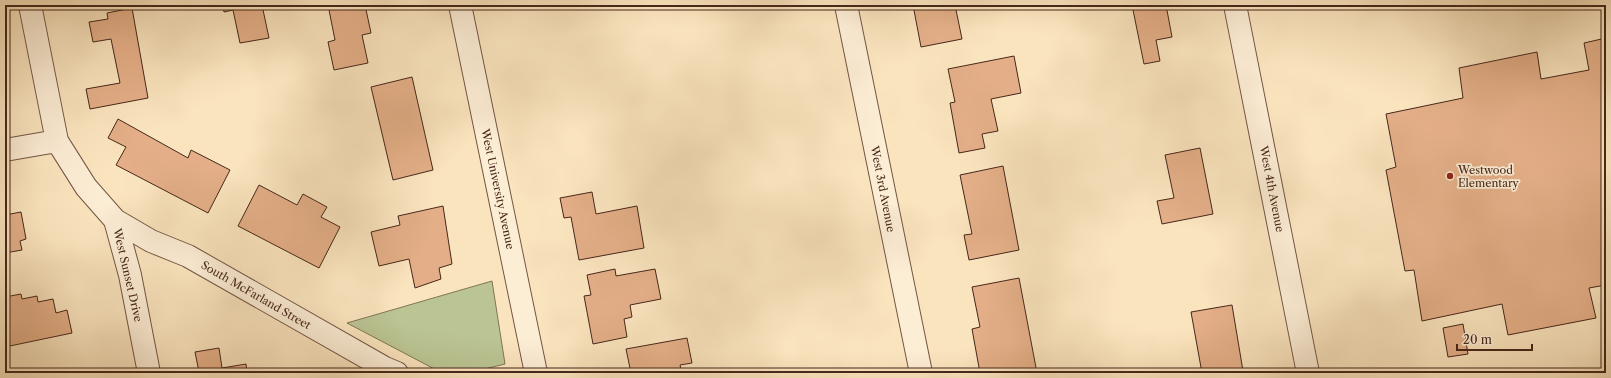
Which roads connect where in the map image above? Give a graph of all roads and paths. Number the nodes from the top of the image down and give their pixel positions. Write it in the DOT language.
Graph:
graph roads {
  1 [pos="30,5"];
  2 [pos="460,5"];
  3 [pos="846,5"];
  4 [pos="1235,5"];
  5 [pos="57,141"];
  6 [pos="5,150"];
  7 [pos="115,220"];
  8 [pos="149,373"];
  9 [pos="397,373"];
  10 [pos="536,373"];
  11 [pos="921,373"];
  12 [pos="1308,373"];
  1 -- 5 [label="street, West Sunset Drive"];
  2 -- 10 [label="street, West University Avenue"];
  3 -- 11 [label="street, West 3rd Avenue"];
  4 -- 12 [label="street, West 4th Avenue"];
  5 -- 6 [label="street"];
  5 -- 7 [label="street, West Sunset Drive"];
  7 -- 8 [label="street, West Sunset Drive"];
  7 -- 9 [label="street, South McFarland Street"];
}
